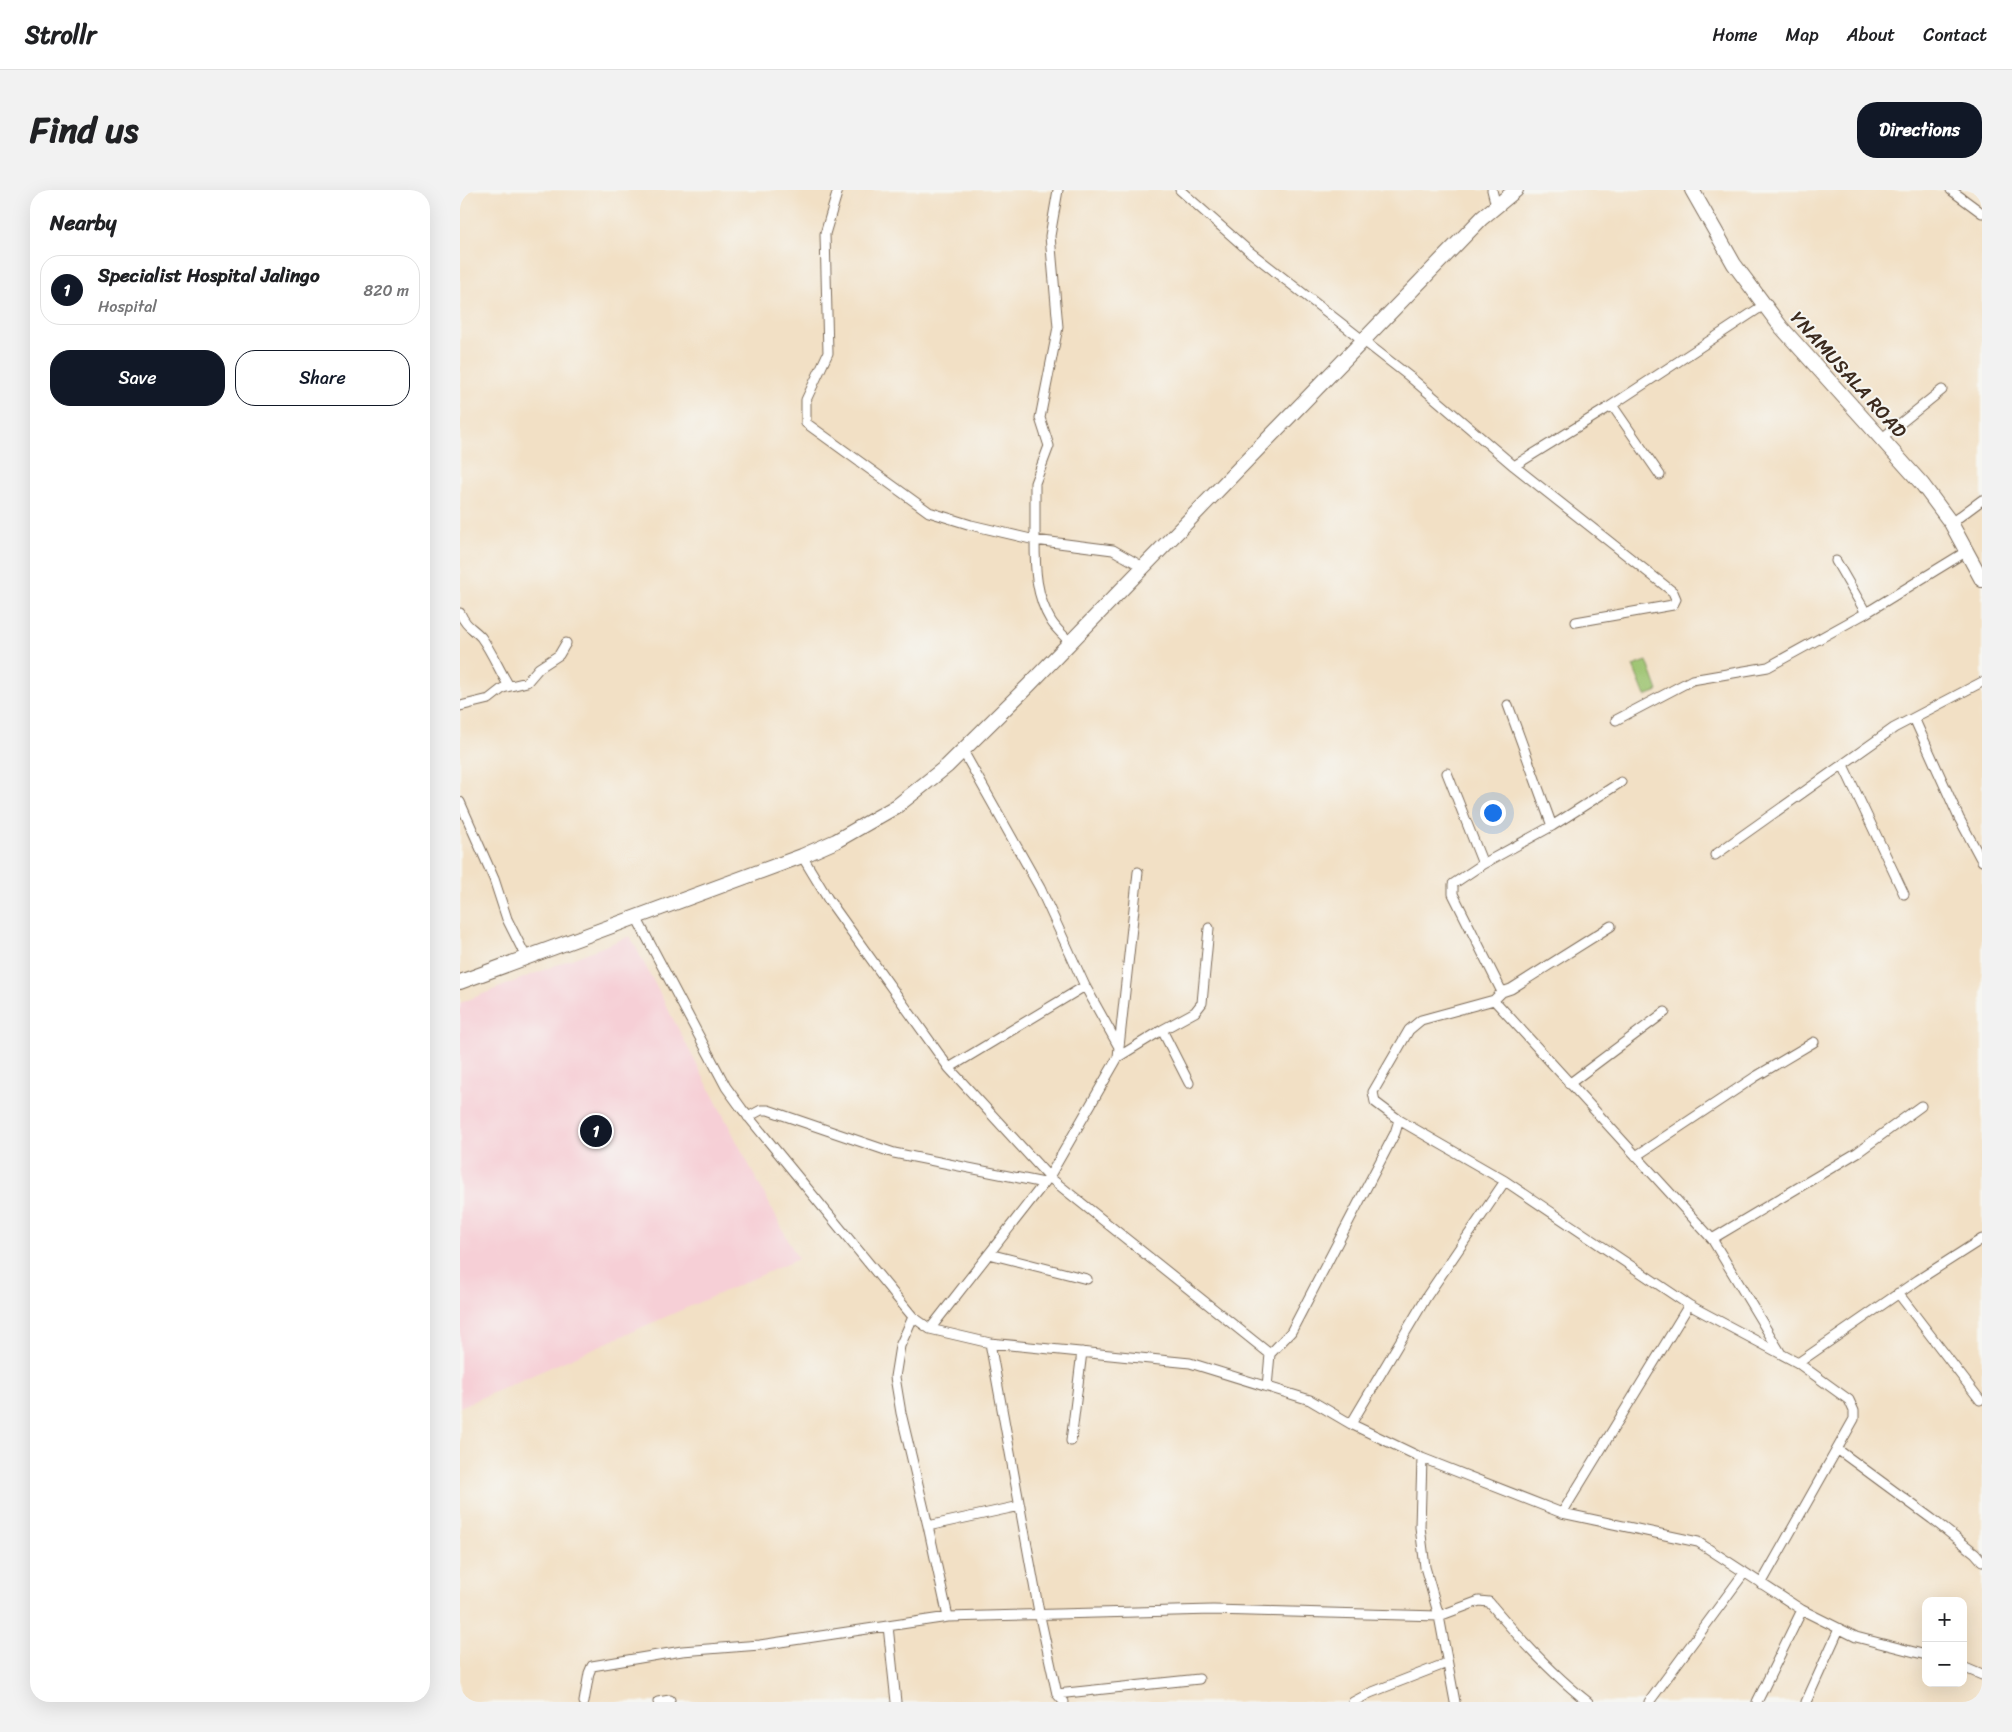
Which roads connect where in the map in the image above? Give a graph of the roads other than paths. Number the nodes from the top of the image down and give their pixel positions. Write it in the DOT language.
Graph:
graph roads {
  1 [pos="838,190"];
  2 [pos="1058,190"];
  3 [pos="1180,190"];
  4 [pos="1492,190"];
  5 [pos="1516,190"];
  6 [pos="1692,190"];
  7 [pos="1951,190"];
  8 [pos="1496,206"];
  9 [pos="1982,213"];
  10 [pos="1764,305"];
  11 [pos="1363,340"];
  12 [pos="1942,390"];
  13 [pos="1612,405"];
  14 [pos="1881,439"];
  15 [pos="1514,466"];
  16 [pos="1660,475"];
  17 [pos="1982,500"];
  18 [pos="1951,523"];
  19 [pos="1035,540"];
  20 [pos="1966,550"];
  21 [pos="1836,561"];
  22 [pos="1978,565"];
  23 [pos="1143,567"];
  24 [pos="1982,580"];
  25 [pos="460,613"];
  26 [pos="1866,613"];
  27 [pos="1576,622"];
  28 [pos="1070,642"];
  29 [pos="566,643"];
  30 [pos="1982,682"];
  31 [pos="509,686"];
  32 [pos="1508,705"];
  33 [pos="460,706"];
  34 [pos="1914,718"];
  35 [pos="1616,720"];
  36 [pos="963,750"];
  37 [pos="1843,765"];
  38 [pos="1447,773"];
  39 [pos="1621,782"];
  40 [pos="460,802"];
  41 [pos="1552,826"];
  42 [pos="1715,854"];
  43 [pos="802,856"];
  44 [pos="1982,861"];
  45 [pos="1483,864"];
  46 [pos="1138,872"];
  47 [pos="1904,894"];
  48 [pos="636,917"];
  49 [pos="1611,926"];
  50 [pos="1209,928"];
  51 [pos="526,957"];
  52 [pos="460,982"];
  53 [pos="1085,986"];
  54 [pos="1502,992"];
  55 [pos="1494,1000"];
  56 [pos="1665,1012"];
  57 [pos="1162,1030"];
  58 [pos="1814,1042"];
  59 [pos="1118,1052"];
  60 [pos="950,1068"];
  61 [pos="1189,1083"];
  62 [pos="1569,1084"];
  63 [pos="1921,1106"];
  64 [pos="748,1117"];
  65 [pos="1399,1120"];
  66 [pos="1636,1156"];
  67 [pos="1047,1180"];
  68 [pos="1505,1181"];
  69 [pos="1712,1239"];
  70 [pos="1982,1239"];
  71 [pos="989,1254"];
  72 [pos="1087,1279"];
  73 [pos="1898,1293"];
  74 [pos="1689,1304"];
  75 [pos="913,1318"];
  76 [pos="930,1329"];
  77 [pos="990,1343"];
  78 [pos="1082,1352"];
  79 [pos="1780,1352"];
  80 [pos="1270,1354"];
  81 [pos="1798,1363"];
  82 [pos="1266,1387"];
  83 [pos="1980,1400"];
  84 [pos="1352,1424"];
  85 [pos="1071,1441"];
  86 [pos="1837,1449"];
  87 [pos="1422,1458"];
  88 [pos="1020,1506"];
  89 [pos="1562,1513"];
  90 [pos="928,1526"];
  91 [pos="1982,1561"];
  92 [pos="1744,1573"];
  93 [pos="1761,1584"];
  94 [pos="1802,1610"];
  95 [pos="1040,1614"];
  96 [pos="1439,1616"];
  97 [pos="948,1617"];
  98 [pos="888,1626"];
  99 [pos="1840,1629"];
  100 [pos="1922,1654"];
  101 [pos="1447,1663"];
  102 [pos="1967,1669"];
  103 [pos="1982,1675"];
  104 [pos="1199,1679"];
  105 [pos="1057,1694"];
  106 [pos="670,1700"];
  107 [pos="584,1702"];
  108 [pos="658,1702"];
  109 [pos="896,1702"];
  110 [pos="1064,1702"];
  111 [pos="1352,1702"];
  112 [pos="1455,1702"];
  113 [pos="1588,1702"];
  114 [pos="1649,1702"];
  115 [pos="1757,1702"];
  116 [pos="1806,1702"];
  1 -- 19 [label="street"];
  2 -- 19 [label="street"];
  3 -- 11 [label="street"];
  4 -- 8 [label="street"];
  5 -- 8 [label="main road"];
  6 -- 10 [label="main road, YNAMUSALA ROAD"];
  7 -- 9 [label="street"];
  8 -- 11 [label="main road"];
  10 -- 13 [label="street"];
  10 -- 14 [label="main road, YNAMUSALA ROAD"];
  11 -- 15 [label="street"];
  11 -- 23 [label="main road"];
  12 -- 14 [label="street"];
  13 -- 15 [label="street"];
  13 -- 16 [label="street"];
  14 -- 18 [label="main road, YNAMUSALA ROAD"];
  15 -- 27 [label="street"];
  17 -- 18 [label="street"];
  18 -- 20 [label="main road, YNAMUSALA ROAD"];
  19 -- 23 [label="street"];
  19 -- 28 [label="street"];
  20 -- 22 [label="main road, YNAMUSALA ROAD"];
  20 -- 26 [label="street"];
  21 -- 26 [label="street"];
  22 -- 24 [label="main road, YNAMUSALA ROAD"];
  23 -- 28 [label="main road"];
  25 -- 31 [label="street"];
  26 -- 35 [label="street"];
  28 -- 36 [label="main road"];
  29 -- 31 [label="street"];
  30 -- 34 [label="street"];
  31 -- 33 [label="street"];
  32 -- 41 [label="street"];
  34 -- 37 [label="street"];
  34 -- 44 [label="street"];
  36 -- 43 [label="main road"];
  36 -- 53 [label="street"];
  37 -- 42 [label="street"];
  37 -- 47 [label="street"];
  38 -- 45 [label="street"];
  39 -- 41 [label="street"];
  40 -- 51 [label="street"];
  41 -- 45 [label="street"];
  43 -- 48 [label="main road"];
  43 -- 60 [label="street"];
  45 -- 54 [label="street"];
  46 -- 59 [label="street"];
  48 -- 51 [label="main road"];
  48 -- 64 [label="street"];
  49 -- 54 [label="street"];
  50 -- 57 [label="street"];
  51 -- 52 [label="main road"];
  53 -- 59 [label="street"];
  53 -- 60 [label="street"];
  54 -- 55 [label="street"];
  55 -- 62 [label="street"];
  55 -- 65 [label="street"];
  56 -- 62 [label="street"];
  57 -- 59 [label="street"];
  57 -- 61 [label="street"];
  58 -- 66 [label="street"];
  59 -- 67 [label="street"];
  60 -- 67 [label="street"];
  62 -- 66 [label="street"];
  63 -- 69 [label="street"];
  64 -- 67 [label="street"];
  64 -- 75 [label="street"];
  65 -- 68 [label="street"];
  65 -- 80 [label="street"];
  66 -- 69 [label="street"];
  67 -- 71 [label="street"];
  67 -- 80 [label="street"];
  68 -- 74 [label="street"];
  68 -- 84 [label="street"];
  69 -- 79 [label="street"];
  70 -- 73 [label="street"];
  71 -- 72 [label="street"];
  71 -- 76 [label="street"];
  73 -- 81 [label="street"];
  73 -- 83 [label="street"];
  74 -- 79 [label="street"];
  74 -- 89 [label="street"];
  75 -- 76 [label="street"];
  75 -- 90 [label="street"];
  76 -- 77 [label="street"];
  77 -- 78 [label="street"];
  77 -- 88 [label="street"];
  78 -- 82 [label="street"];
  78 -- 85 [label="street"];
  79 -- 81 [label="street"];
  80 -- 82 [label="street"];
  81 -- 86 [label="street"];
  82 -- 84 [label="street"];
  84 -- 87 [label="street"];
  86 -- 91 [label="street"];
  86 -- 93 [label="street"];
  87 -- 89 [label="street"];
  87 -- 96 [label="street"];
  88 -- 90 [label="street"];
  88 -- 95 [label="street"];
  89 -- 92 [label="street"];
  90 -- 97 [label="street"];
  92 -- 93 [label="street"];
  92 -- 114 [label="street"];
  93 -- 94 [label="street"];
  94 -- 99 [label="street"];
  94 -- 115 [label="street"];
  95 -- 96 [label="street"];
  95 -- 97 [label="street"];
  95 -- 105 [label="street"];
  96 -- 101 [label="street"];
  96 -- 113 [label="street"];
  97 -- 98 [label="street"];
  98 -- 107 [label="street"];
  98 -- 109 [label="street"];
  99 -- 100 [label="street"];
  99 -- 116 [label="street"];
  101 -- 111 [label="street"];
  101 -- 112 [label="street"];
  102 -- 103 [label="street"];
  104 -- 105 [label="street"];
  105 -- 110 [label="street"];
  106 -- 108 [label="street"];
}
